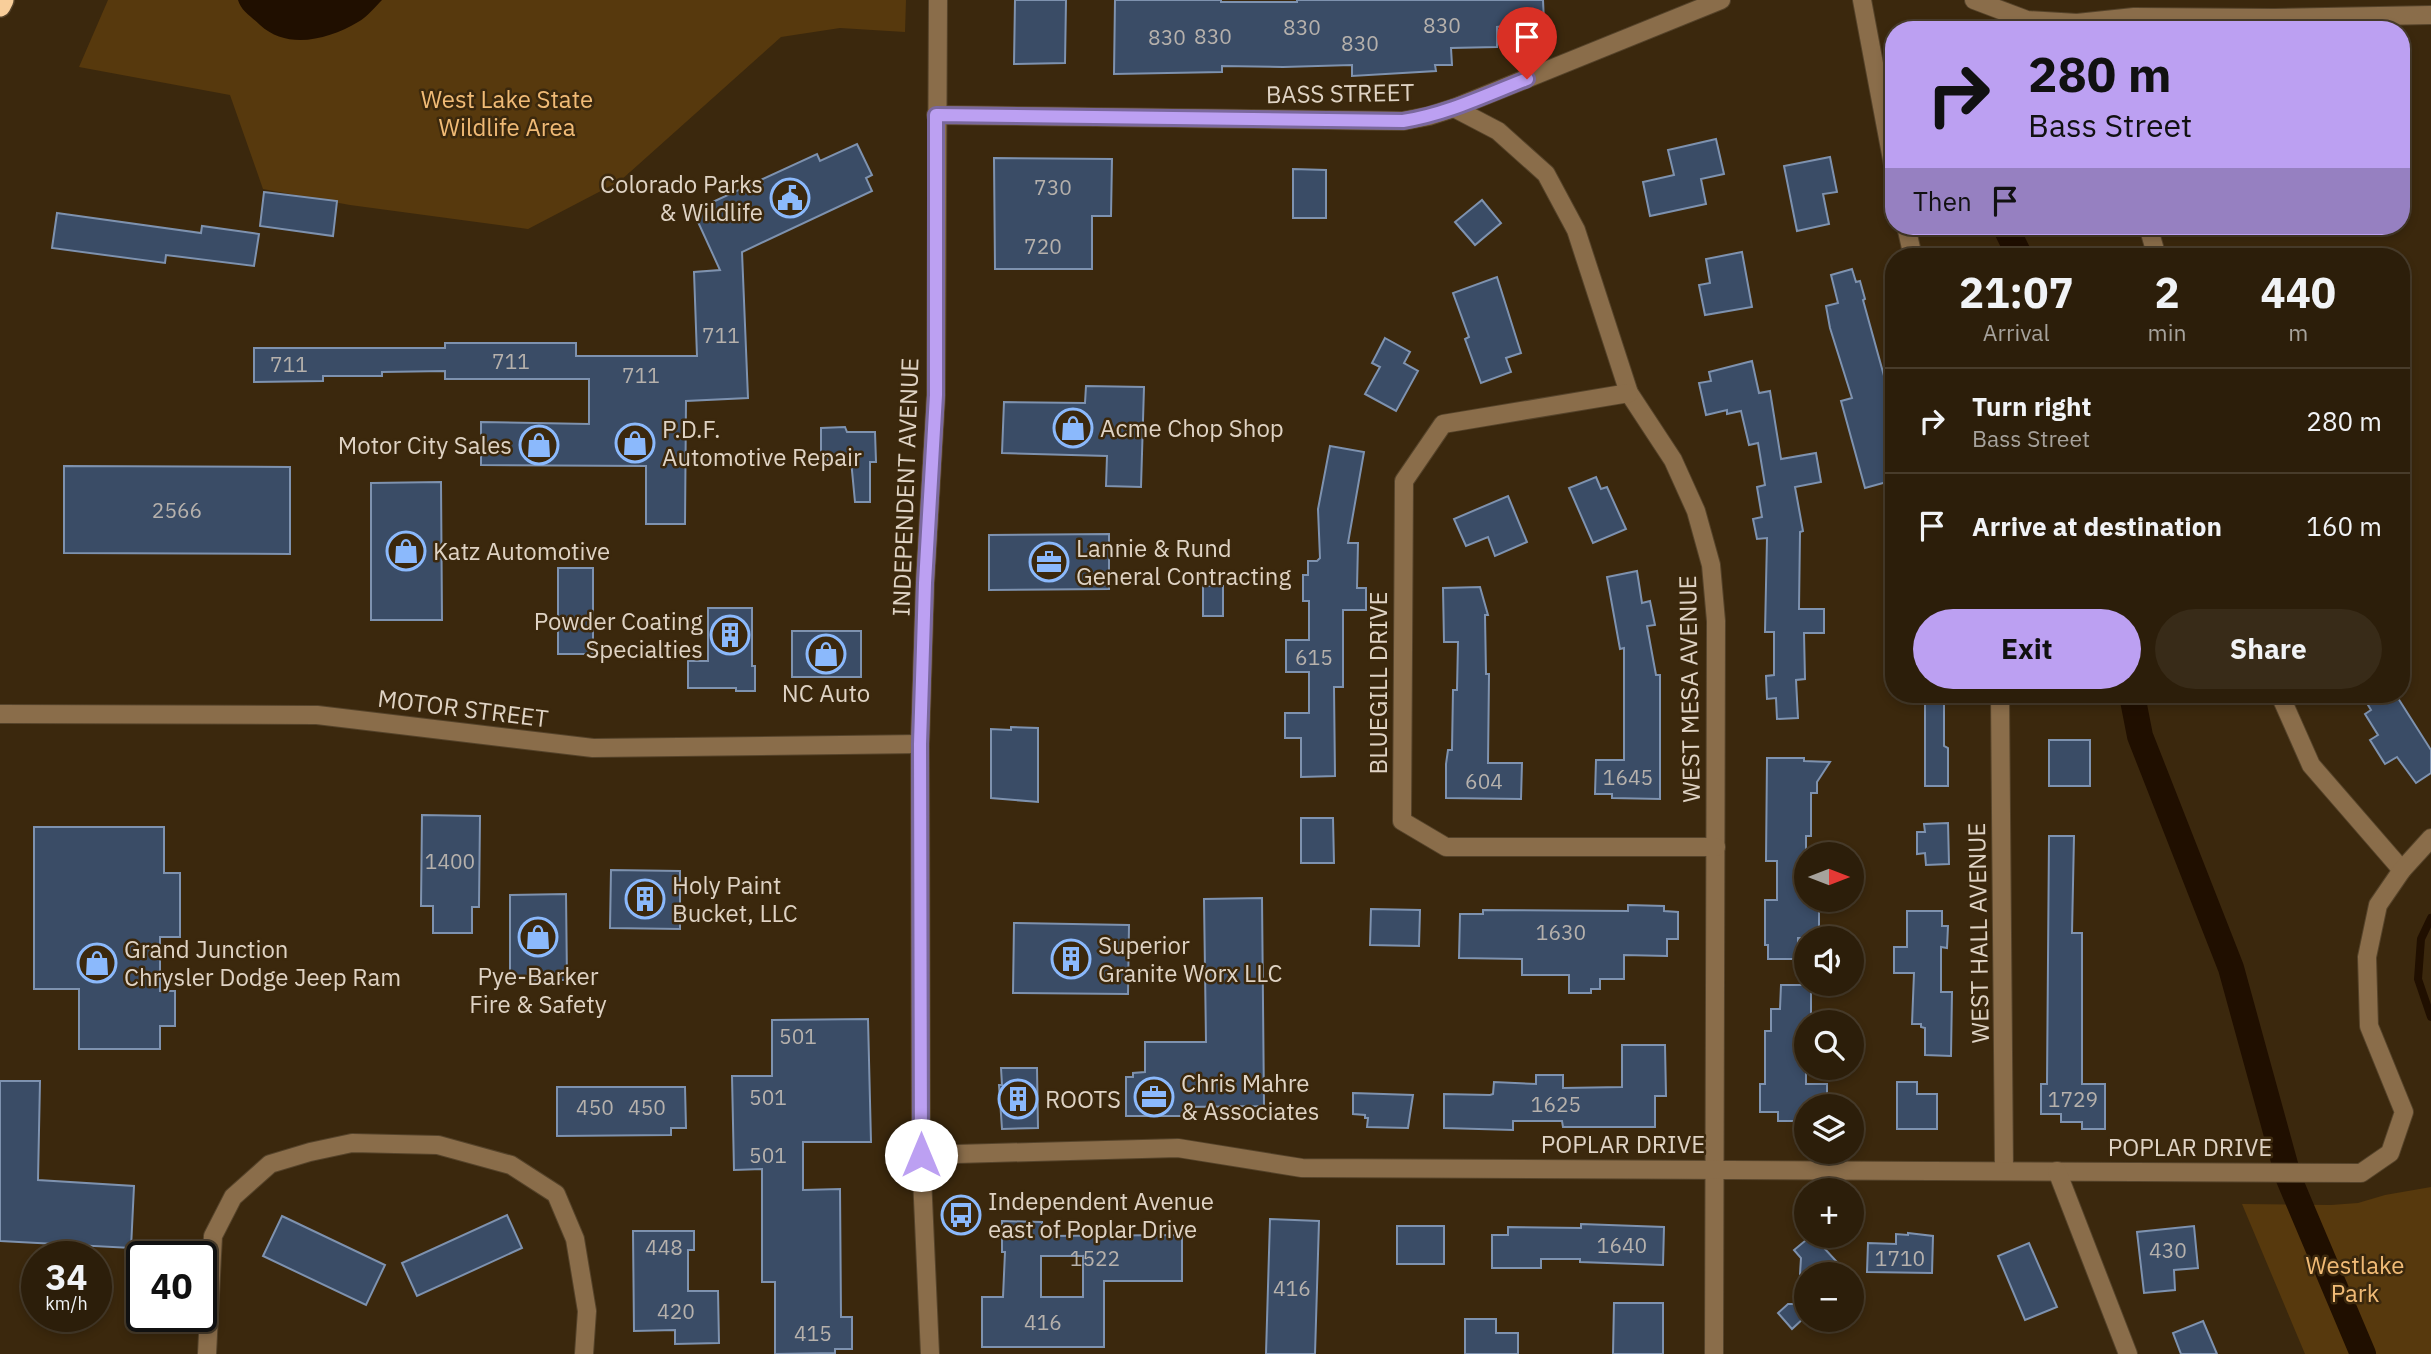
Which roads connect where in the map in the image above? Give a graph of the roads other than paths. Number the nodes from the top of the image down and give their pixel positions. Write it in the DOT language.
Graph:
graph roads {
  1 [pos="3,0"];
  2 [pos="938,0"];
  3 [pos="1721,0"];
  4 [pos="1862,0"];
  5 [pos="1973,0"];
  6 [pos="0,6"];
  7 [pos="2431,15"];
  8 [pos="2034,21"];
  9 [pos="2112,21"];
  10 [pos="1454,108"];
  11 [pos="936,115"];
  12 [pos="1885,122"];
  13 [pos="1629,393"];
  14 [pos="2000,703"];
  15 [pos="2284,703"];
  16 [pos="0,714"];
  17 [pos="920,744"];
  18 [pos="2431,838"];
  19 [pos="1716,846"];
  20 [pos="2402,870"];
  21 [pos="921,1155"];
  22 [pos="1715,1168"];
  23 [pos="2004,1170"];
  24 [pos="2057,1171"];
  25 [pos="207,1354"];
  26 [pos="584,1354"];
  27 [pos="930,1354"];
  28 [pos="1714,1354"];
  29 [pos="2129,1354"];
  1 -- 6 [label="highway"];
  2 -- 11 [label="street, INDEPENDENT AVENUE"];
  3 -- 10 [label="street, BASS STREET"];
  4 -- 12 [label="street"];
  5 -- 8 [label="street"];
  7 -- 9 [label="street"];
  10 -- 11 [label="street, BASS STREET"];
  10 -- 13 [label="street, WEST MESA AVENUE"];
  11 -- 17 [label="street, INDEPENDENT AVENUE"];
  13 -- 19 [label="street, WEST MESA AVENUE"];
  13 -- 19 [label="street, BLUEGILL DRIVE"];
  14 -- 23 [label="street, WEST HALL AVENUE"];
  15 -- 20 [label="street"];
  16 -- 17 [label="street, MOTOR STREET"];
  17 -- 21 [label="street, INDEPENDENT AVENUE"];
  18 -- 20 [label="street, POPLAR DRIVE"];
  19 -- 22 [label="street, WEST MESA AVENUE"];
  20 -- 24 [label="street, POPLAR DRIVE"];
  21 -- 22 [label="street, POPLAR DRIVE"];
  21 -- 27 [label="street, INDEPENDENT AVENUE"];
  22 -- 23 [label="street, POPLAR DRIVE"];
  22 -- 28 [label="street, WEST MESA AVENUE"];
  23 -- 24 [label="street, POPLAR DRIVE"];
  24 -- 29 [label="street"];
  25 -- 26 [label="street"];
}
